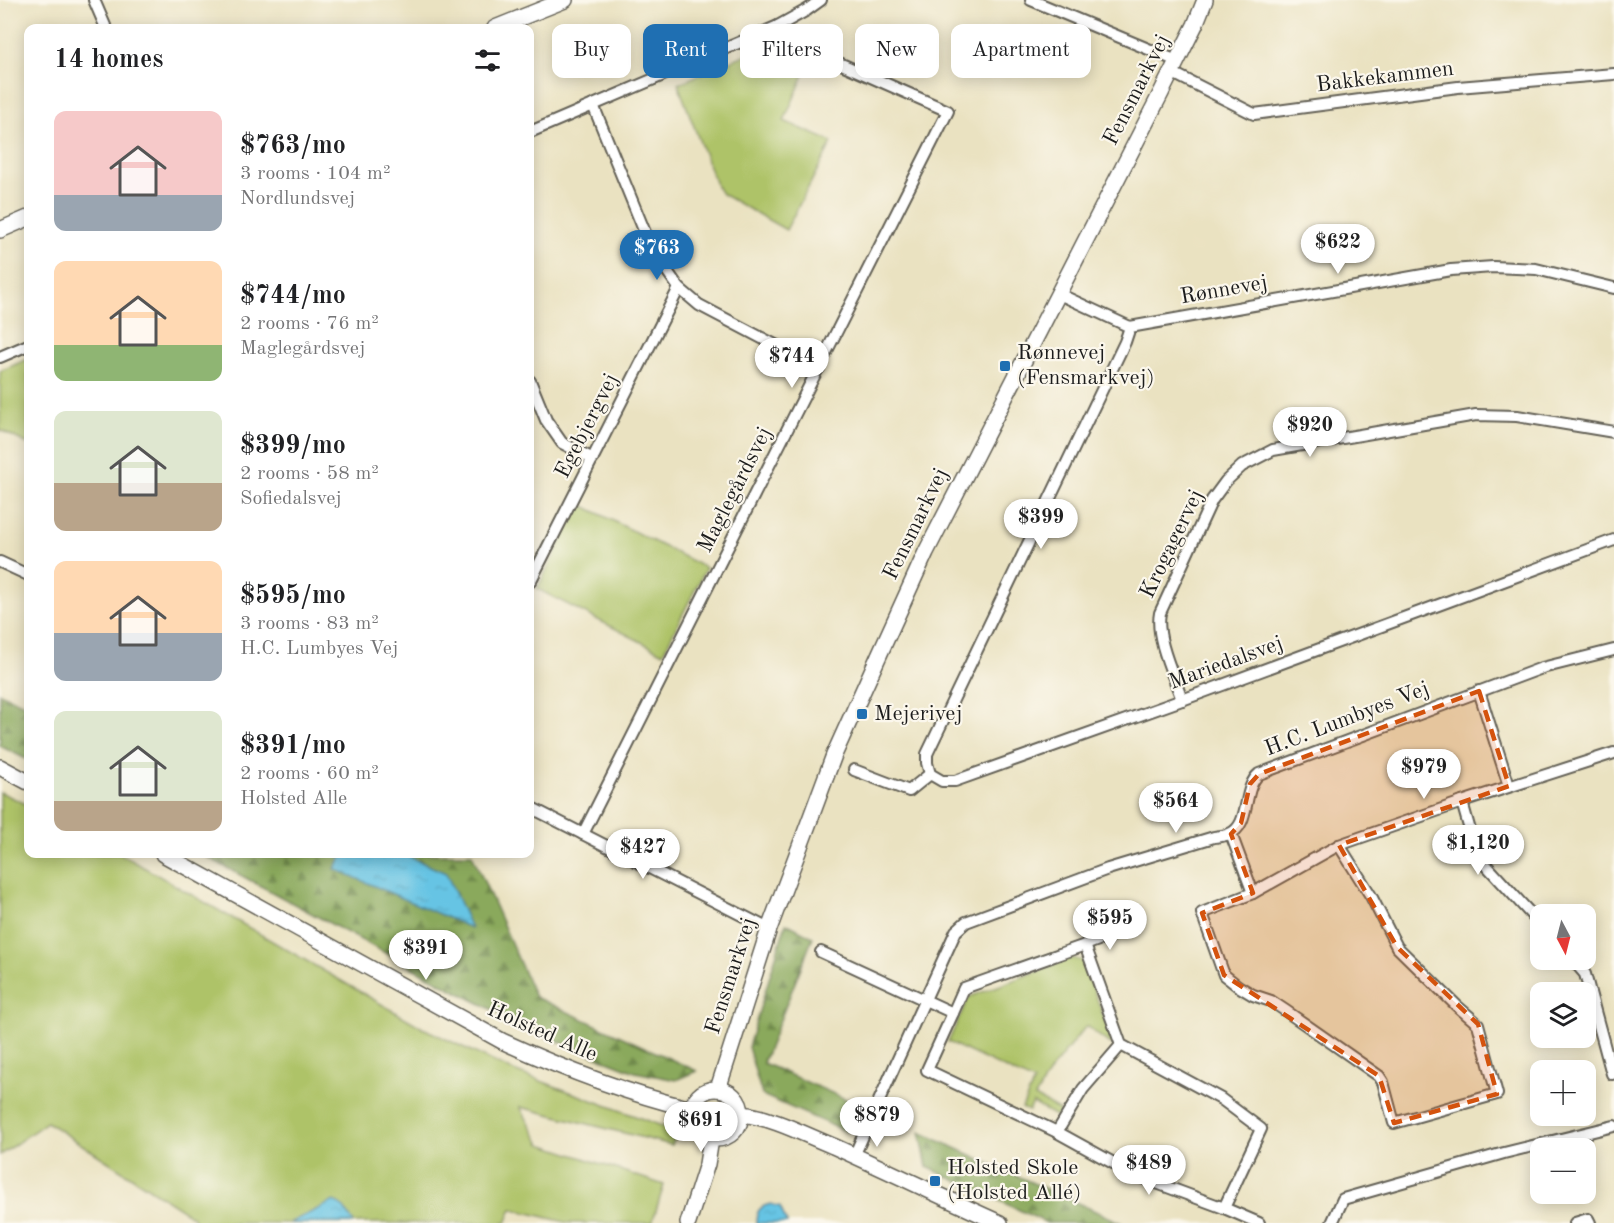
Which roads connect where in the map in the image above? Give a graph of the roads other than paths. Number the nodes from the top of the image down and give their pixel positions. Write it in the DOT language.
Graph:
graph roads {
  1 [pos="94,0"];
  2 [pos="564,0"];
  3 [pos="820,0"];
  4 [pos="1031,0"];
  5 [pos="1205,0"];
  6 [pos="104,24"];
  7 [pos="505,24"];
  8 [pos="782,24"];
  9 [pos="740,42"];
  10 [pos="843,65"];
  11 [pos="1174,67"];
  12 [pos="1614,74"];
  13 [pos="593,105"];
  14 [pos="534,130"];
  15 [pos="24,220"];
  16 [pos="0,230"];
  17 [pos="679,288"];
  18 [pos="1614,288"];
  19 [pos="1059,294"];
  20 [pos="1130,327"];
  21 [pos="24,347"];
  22 [pos="0,357"];
  23 [pos="819,368"];
  24 [pos="534,391"];
  25 [pos="1614,432"];
  26 [pos="592,459"];
  27 [pos="1614,540"];
  28 [pos="0,562"];
  29 [pos="24,573"];
  30 [pos="534,574"];
  31 [pos="1614,650"];
  32 [pos="1479,691"];
  33 [pos="1182,700"];
  34 [pos="1613,756"];
  35 [pos="0,767"];
  36 [pos="854,770"];
  37 [pos="930,774"];
  38 [pos="24,780"];
  39 [pos="1509,786"];
  40 [pos="1462,802"];
  41 [pos="534,809"];
  42 [pos="583,834"];
  43 [pos="1231,834"];
  44 [pos="1339,845"];
  45 [pos="170,858"];
  46 [pos="1253,893"];
  47 [pos="1530,913"];
  48 [pos="769,929"];
  49 [pos="1125,930"];
  50 [pos="1085,945"];
  51 [pos="821,952"];
  52 [pos="1582,970"];
  53 [pos="925,1000"];
  54 [pos="953,1013"];
  55 [pos="1121,1045"];
  56 [pos="1614,1073"];
  57 [pos="718,1089"];
  58 [pos="692,1109"];
  59 [pos="742,1114"];
  60 [pos="1614,1126"];
  61 [pos="1057,1132"];
  62 [pos="711,1139"];
  63 [pos="854,1156"];
  64 [pos="1224,1208"];
  65 [pos="979,1218"];
  66 [pos="688,1223"];
  67 [pos="1000,1223"];
  68 [pos="1259,1223"];
  69 [pos="1332,1223"];
  70 [pos="1575,1223"];
  71 [pos="1590,1223"];
  1 -- 6 [label="street"];
  2 -- 7 [label="street"];
  3 -- 8 [label="street"];
  4 -- 11 [label="street, Bakkekammen"];
  5 -- 11 [label="street, Fensmarkvej"];
  9 -- 13 [label="street"];
  10 -- 23 [label="street, Maglegårdsvej"];
  11 -- 12 [label="street, Bakkekammen"];
  11 -- 19 [label="street, Fensmarkvej"];
  13 -- 14 [label="street"];
  13 -- 17 [label="street"];
  15 -- 16 [label="street"];
  17 -- 23 [label="street"];
  17 -- 26 [label="street, Egebjergvej"];
  18 -- 20 [label="street, Rønnevej"];
  19 -- 20 [label="street"];
  19 -- 48 [label="street, Fensmarkvej"];
  20 -- 37 [label="street"];
  21 -- 22 [label="street"];
  23 -- 42 [label="street, Maglegårdsvej"];
  24 -- 26 [label="street"];
  25 -- 33 [label="street, Krogagervej"];
  26 -- 30 [label="street, Egebjergvej"];
  27 -- 33 [label="street, Mariedalsvej"];
  28 -- 29 [label="street"];
  31 -- 32 [label="street, H.C. Lumbyes Vej"];
  32 -- 39 [label="street"];
  32 -- 43 [label="street, H.C. Lumbyes Vej"];
  33 -- 37 [label="street, Mariedalsvej"];
  34 -- 39 [label="street"];
  35 -- 38 [label="street"];
  36 -- 37 [label="street"];
  39 -- 40 [label="street"];
  40 -- 44 [label="street"];
  40 -- 47 [label="street"];
  41 -- 42 [label="street"];
  42 -- 48 [label="street"];
  43 -- 46 [label="street"];
  43 -- 53 [label="street"];
  44 -- 46 [label="street"];
  44 -- 46 [label="street"];
  45 -- 58 [label="street, Holsted Alle"];
  48 -- 57 [label="street, Fensmarkvej"];
  49 -- 50 [label="street"];
  50 -- 54 [label="street"];
  50 -- 55 [label="street"];
  51 -- 53 [label="street"];
  52 -- 56 [label="street"];
  53 -- 54 [label="street"];
  53 -- 63 [label="street"];
  54 -- 61 [label="street"];
  55 -- 61 [label="street"];
  55 -- 64 [label="street"];
  57 -- 58 [label="street"];
  57 -- 59 [label="street"];
  58 -- 62 [label="street"];
  59 -- 62 [label="street"];
  59 -- 63 [label="street"];
  60 -- 69 [label="street"];
  61 -- 64 [label="street"];
  62 -- 66 [label="street"];
  63 -- 65 [label="street"];
  64 -- 68 [label="street"];
  65 -- 67 [label="street"];
  70 -- 71 [label="street"];
}
